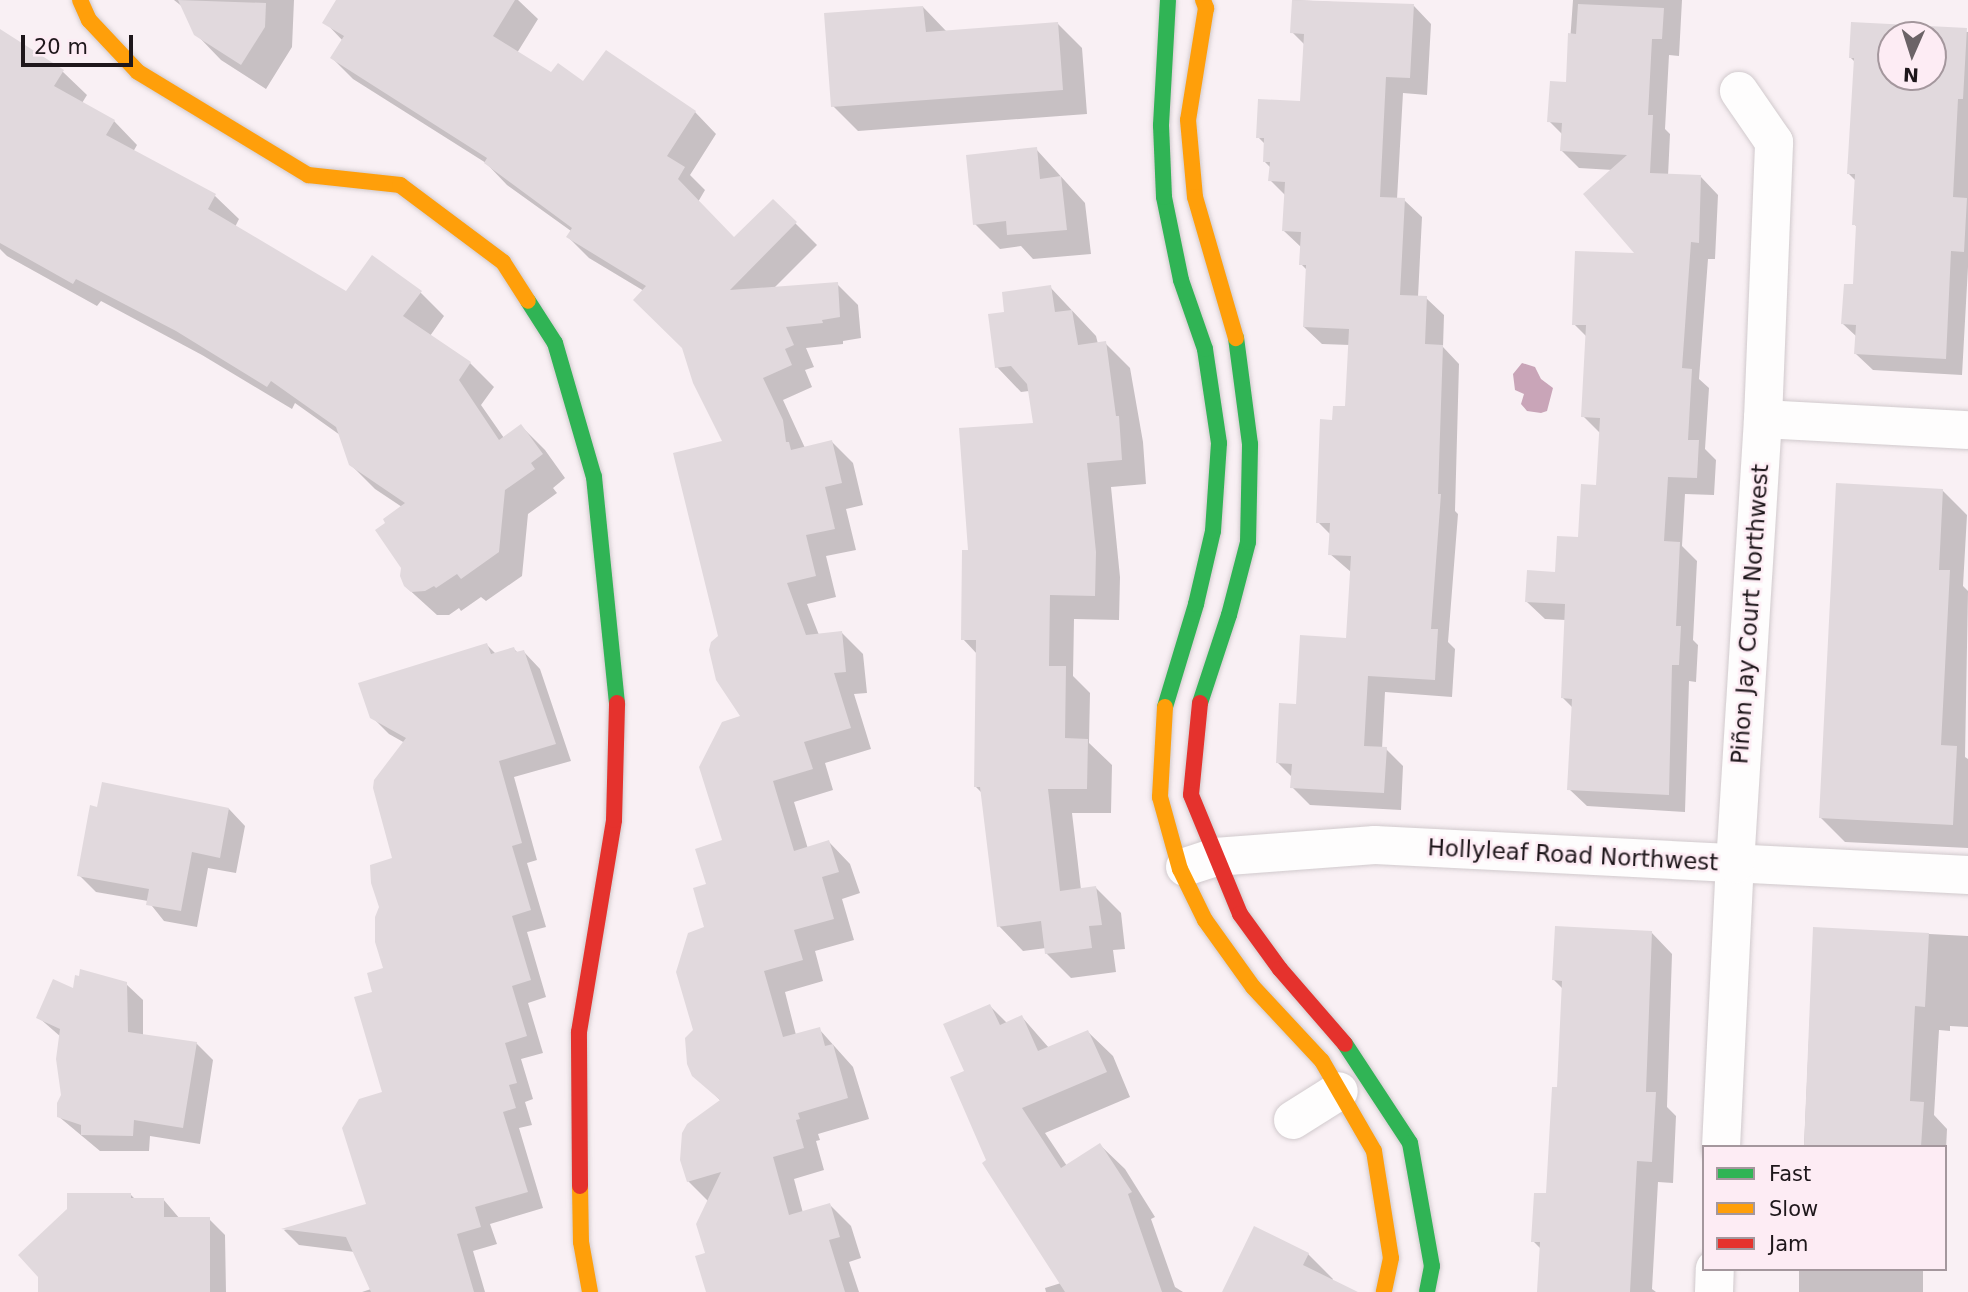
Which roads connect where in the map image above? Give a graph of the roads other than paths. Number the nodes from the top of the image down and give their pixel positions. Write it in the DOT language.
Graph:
graph roads {
  1 [pos="80,0"];
  2 [pos="1168,0"];
  3 [pos="1203,0"];
  4 [pos="1739,91"];
  5 [pos="1763,419"];
  6 [pos="1968,430"];
  7 [pos="1197,863"];
  8 [pos="1735,864"];
  9 [pos="1968,875"];
  10 [pos="1339,1091"];
  11 [pos="1293,1120"];
  12 [pos="1721,1145"];
  13 [pos="1715,1271"];
  14 [pos="590,1292"];
  15 [pos="1384,1292"];
  16 [pos="1427,1292"];
  17 [pos="1714,1292"];
  1 -- 14 [label="street"];
  2 -- 7 [label="street"];
  3 -- 7 [label="street"];
  4 -- 5 [label="street, Piñon Jay Court Northwest"];
  5 -- 6 [label="street"];
  5 -- 8 [label="street, Piñon Jay Court Northwest"];
  7 -- 8 [label="street, Hollyleaf Road Northwest"];
  7 -- 10 [label="street"];
  7 -- 16 [label="street"];
  8 -- 9 [label="street, Hollyleaf Road Northwest"];
  8 -- 12 [label="street, Piñon Jay Court Northwest"];
  10 -- 11 [label="street"];
  10 -- 15 [label="street"];
  13 -- 17 [label="street"];
}
